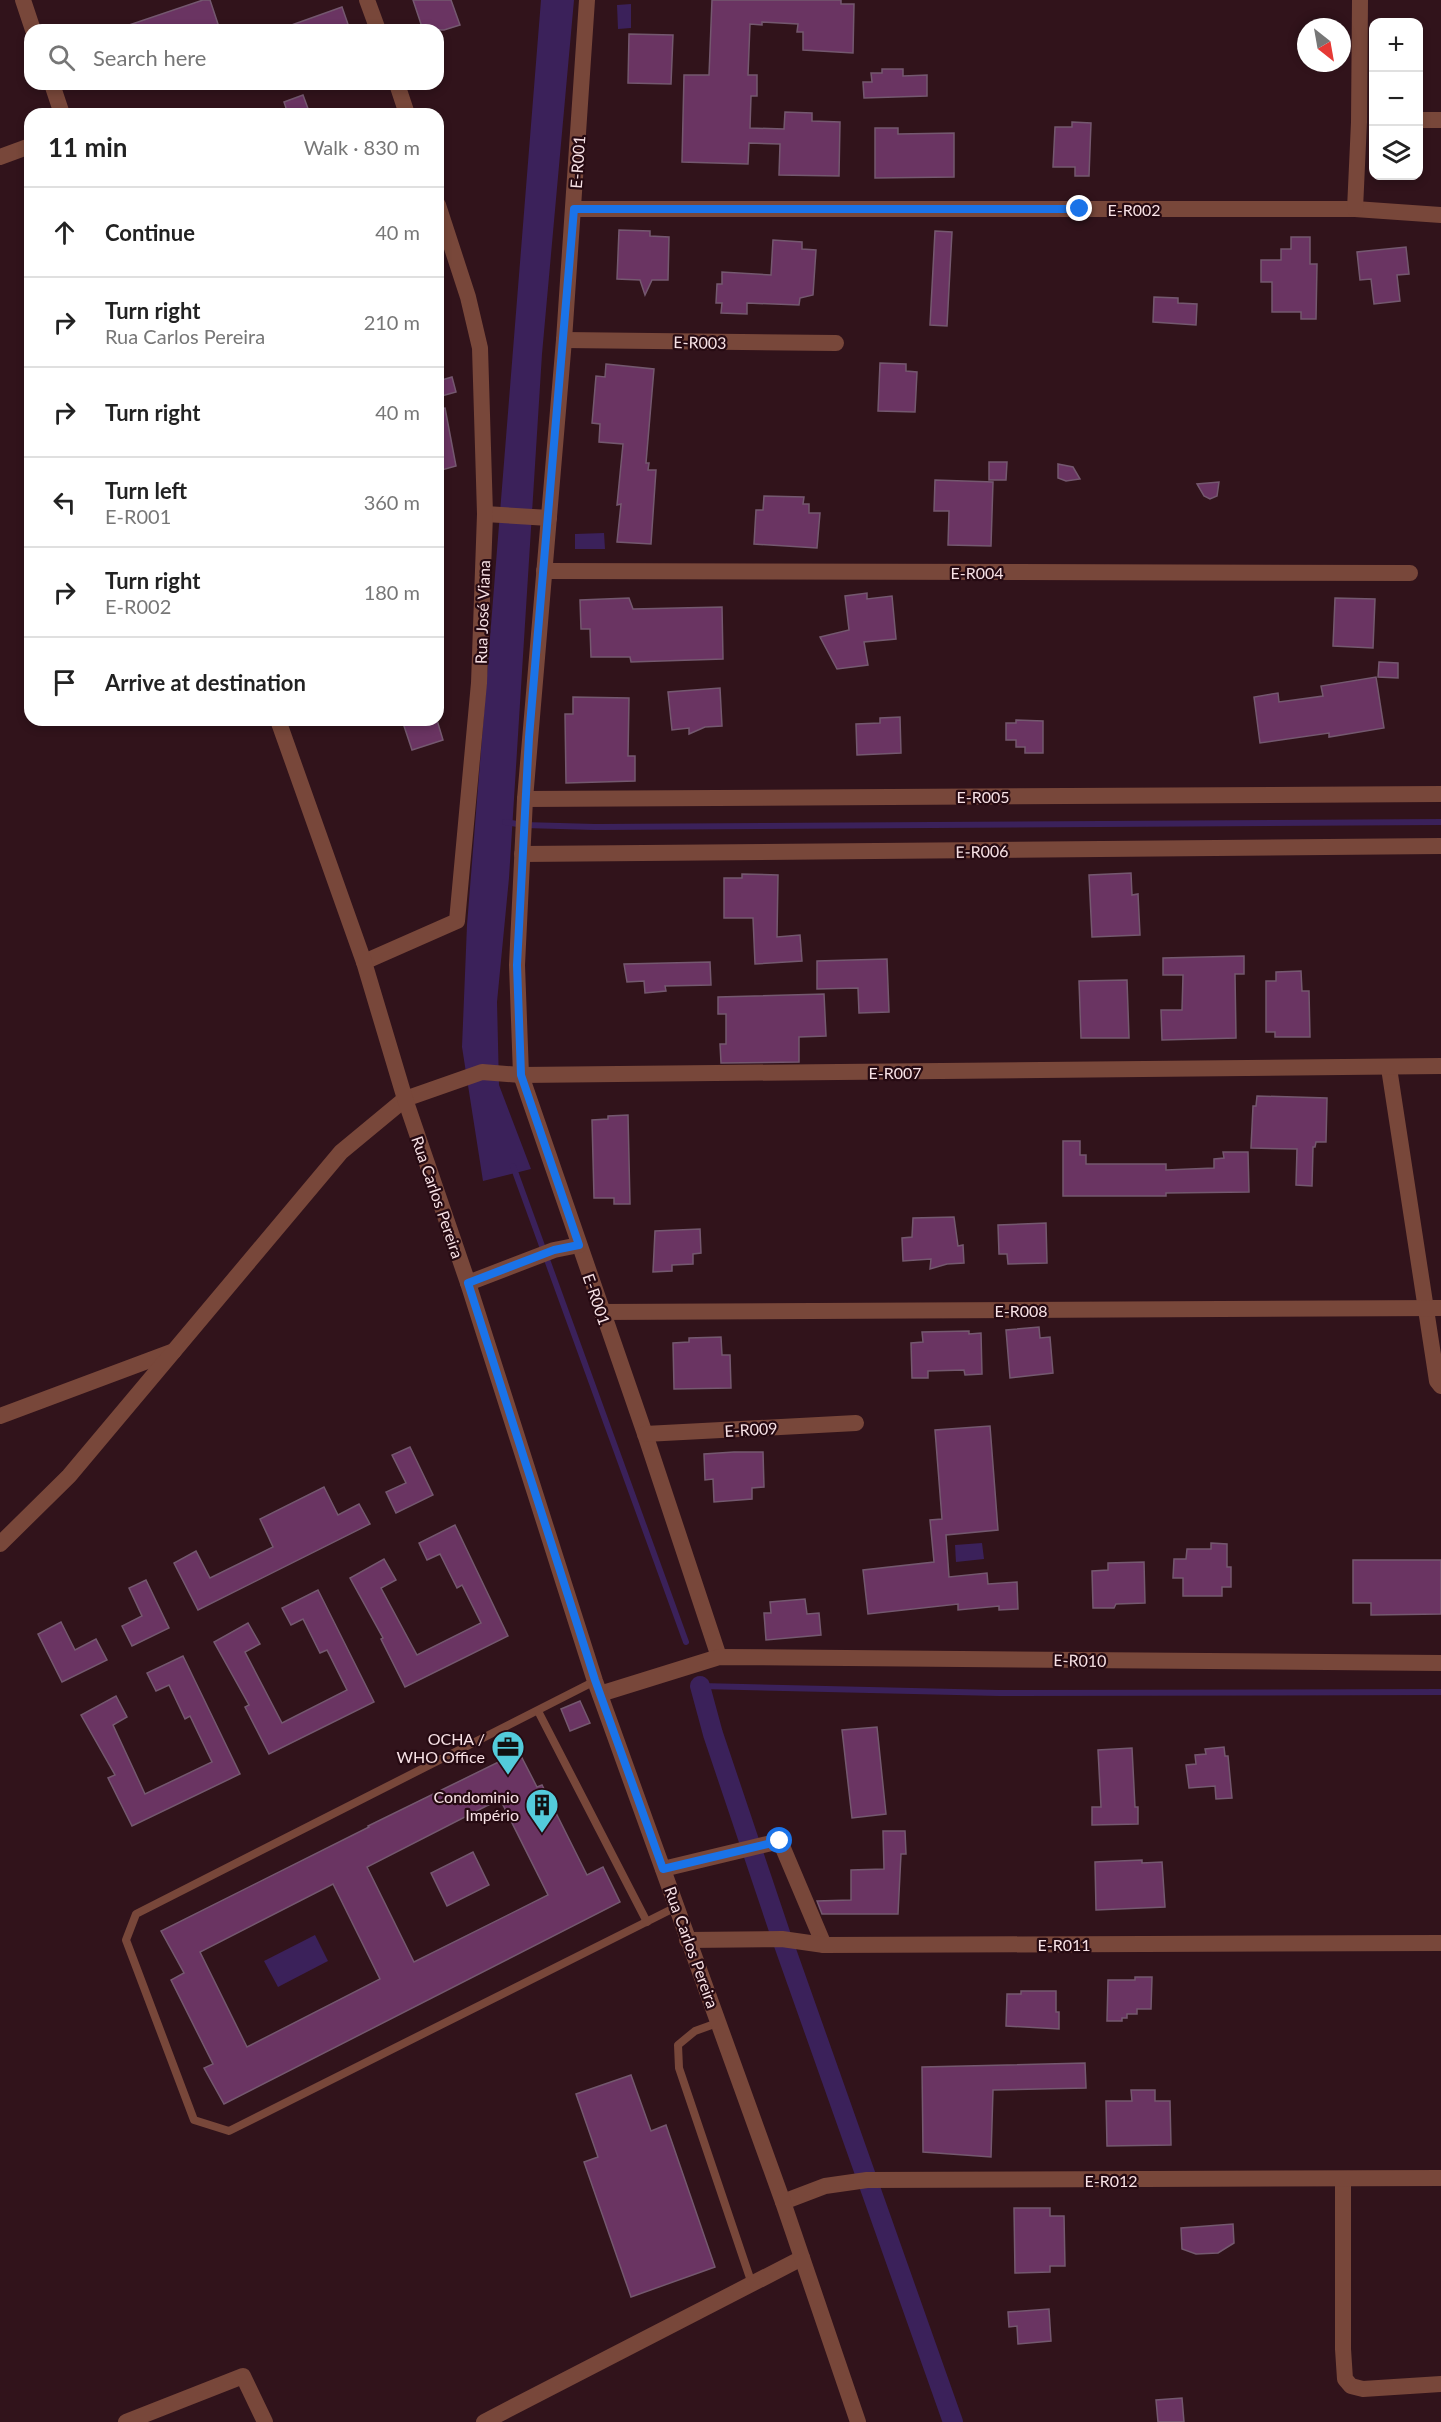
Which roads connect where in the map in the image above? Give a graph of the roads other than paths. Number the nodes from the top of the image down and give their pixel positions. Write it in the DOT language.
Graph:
graph roads {
  1 [pos="23,0"];
  2 [pos="367,0"];
  3 [pos="587,0"];
  4 [pos="1360,0"];
  5 [pos="31,24"];
  6 [pos="376,24"];
  7 [pos="54,90"];
  8 [pos="399,90"];
  9 [pos="60,108"];
  10 [pos="405,108"];
  11 [pos="1423,120"];
  12 [pos="1441,120"];
  13 [pos="1366,122"];
  14 [pos="24,148"];
  15 [pos="0,157"];
  16 [pos="574,209"];
  17 [pos="1355,209"];
  18 [pos="1441,215"];
  19 [pos="444,224"];
  20 [pos="564,340"];
  21 [pos="836,343"];
  22 [pos="485,514"];
  23 [pos="549,519"];
  24 [pos="544,571"];
  25 [pos="1410,573"];
  26 [pos="280,726"];
  27 [pos="1441,794"];
  28 [pos="525,799"];
  29 [pos="1441,846"];
  30 [pos="522,854"];
  31 [pos="364,962"];
  32 [pos="1441,1066"];
  33 [pos="1389,1068"];
  34 [pos="521,1075"];
  35 [pos="405,1099"];
  36 [pos="579,1245"];
  37 [pos="468,1283"];
  38 [pos="1433,1308"];
  39 [pos="601,1312"];
  40 [pos="175,1351"];
  41 [pos="1441,1386"];
  42 [pos="0,1416"];
  43 [pos="856,1423"];
  44 [pos="645,1434"];
  45 [pos="0,1544"];
  46 [pos="719,1657"];
  47 [pos="1441,1663"];
  48 [pos="598,1687"];
  49 [pos="538,1711"];
  50 [pos="663,1869"];
  51 [pos="676,1907"];
  52 [pos="647,1922"];
  53 [pos="687,1940"];
  54 [pos="1441,1943"];
  55 [pos="824,1945"];
  56 [pos="720,2022"];
  57 [pos="1441,2178"];
  58 [pos="1343,2179"];
  59 [pos="783,2202"];
  60 [pos="802,2258"];
  61 [pos="752,2284"];
  62 [pos="1441,2384"];
  63 [pos="126,2422"];
  64 [pos="265,2422"];
  65 [pos="484,2422"];
  66 [pos="858,2422"];
  1 -- 5 [label="street"];
  2 -- 6 [label="street"];
  3 -- 16 [label="street, E-R001"];
  4 -- 13 [label="street"];
  7 -- 9 [label="street"];
  8 -- 10 [label="street"];
  11 -- 12 [label="street"];
  13 -- 17 [label="street"];
  14 -- 15 [label="street"];
  16 -- 17 [label="street, E-R002"];
  16 -- 20 [label="street, E-R001"];
  17 -- 18 [label="street, E-R002"];
  19 -- 22 [label="street, Rua José Viana"];
  20 -- 21 [label="street, E-R003"];
  20 -- 23 [label="street, E-R001"];
  22 -- 23 [label="street"];
  22 -- 31 [label="street, Rua José Viana"];
  23 -- 24 [label="street, E-R001"];
  24 -- 25 [label="street, E-R004"];
  24 -- 28 [label="street, E-R001"];
  26 -- 31 [label="street, Rua Carlos Pereira"];
  27 -- 28 [label="street, E-R005"];
  28 -- 30 [label="street, E-R001"];
  29 -- 30 [label="street, E-R006"];
  30 -- 34 [label="street, E-R001"];
  31 -- 35 [label="street, Rua Carlos Pereira"];
  32 -- 33 [label="street, E-R007"];
  33 -- 34 [label="street, E-R007"];
  33 -- 38 [label="street"];
  34 -- 35 [label="street, E-R007"];
  34 -- 36 [label="street, E-R001"];
  35 -- 37 [label="street, Rua Carlos Pereira"];
  35 -- 40 [label="street"];
  36 -- 37 [label="street"];
  36 -- 39 [label="street, E-R001"];
  37 -- 48 [label="street, Rua Carlos Pereira"];
  38 -- 39 [label="street, E-R008"];
  38 -- 41 [label="street"];
  39 -- 44 [label="street, E-R001"];
  40 -- 42 [label="street"];
  40 -- 45 [label="street"];
  43 -- 44 [label="street, E-R009"];
  44 -- 46 [label="street, E-R001"];
  46 -- 47 [label="street, E-R010"];
  46 -- 48 [label="street, E-R010"];
  48 -- 49 [label="lane"];
  48 -- 50 [label="street, Rua Carlos Pereira"];
  49 -- 52 [label="lane"];
  49 -- 52 [label="lane"];
  50 -- 51 [label="street, Rua Carlos Pereira"];
  50 -- 55 [label="street"];
  51 -- 52 [label="lane"];
  51 -- 53 [label="street, Rua Carlos Pereira"];
  53 -- 55 [label="street, E-R011"];
  53 -- 56 [label="street, Rua Carlos Pereira"];
  54 -- 55 [label="street, E-R011"];
  56 -- 59 [label="street, Rua Carlos Pereira"];
  56 -- 61 [label="lane"];
  57 -- 58 [label="street, E-R012"];
  58 -- 59 [label="street, E-R012"];
  58 -- 62 [label="street"];
  59 -- 60 [label="street, Rua Carlos Pereira"];
  60 -- 61 [label="street"];
  60 -- 66 [label="street, Rua Carlos Pereira"];
  61 -- 65 [label="street"];
  63 -- 64 [label="street"];
}
